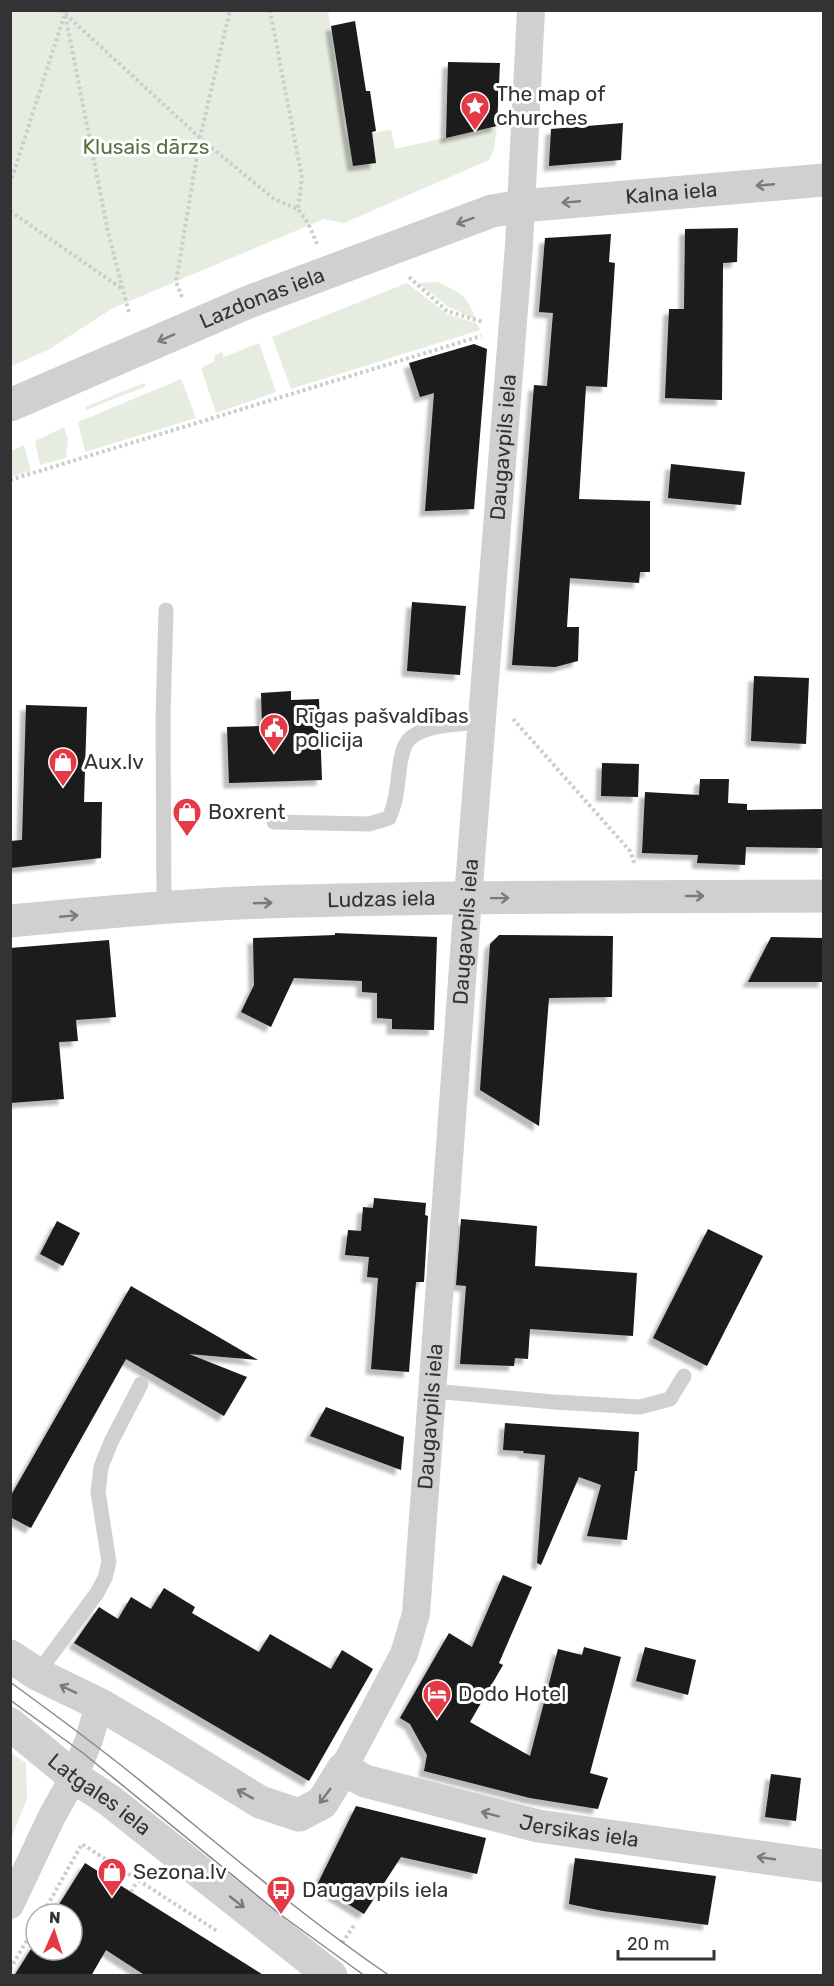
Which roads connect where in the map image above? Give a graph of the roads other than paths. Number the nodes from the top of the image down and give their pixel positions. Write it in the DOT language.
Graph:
graph roads {
  1 [pos="531,10"];
  2 [pos="824,180"];
  3 [pos="521,206"];
  4 [pos="10,405"];
  5 [pos="166,610"];
  6 [pos="482,722"];
  7 [pos="274,822"];
  8 [pos="824,896"];
  9 [pos="468,898"];
  10 [pos="164,908"];
  11 [pos="10,921"];
  12 [pos="684,1376"];
  13 [pos="141,1384"];
  14 [pos="433,1391"];
  15 [pos="10,1656"];
  16 [pos="37,1674"];
  17 [pos="99,1704"];
  18 [pos="10,1724"];
  19 [pos="343,1769"];
  20 [pos="74,1777"];
  21 [pos="824,1866"];
  22 [pos="10,1905"];
  23 [pos="331,1976"];
  1 -- 3 [label="street, Daugavpils iela"];
  2 -- 3 [label="street, Kalna iela, one-way"];
  3 -- 4 [label="street, Lazdonas iela, one-way"];
  3 -- 6 [label="street, Daugavpils iela"];
  5 -- 10 [label="lane"];
  6 -- 7 [label="lane"];
  6 -- 9 [label="street, Daugavpils iela"];
  9 -- 8 [label="street, Ludzas iela, one-way"];
  10 -- 9 [label="street, Ludzas iela, one-way"];
  9 -- 14 [label="street, Daugavpils iela"];
  11 -- 10 [label="street, Ludzas iela, one-way"];
  12 -- 14 [label="lane"];
  13 -- 16 [label="lane"];
  14 -- 19 [label="street, Daugavpils iela"];
  15 -- 16 [label="street"];
  17 -- 16 [label="street, one-way"];
  19 -- 17 [label="street, Daugavpils iela, one-way"];
  17 -- 20 [label="street"];
  18 -- 20 [label="street, Latgales iela"];
  21 -- 19 [label="street, Jersikas iela, one-way"];
  20 -- 22 [label="street"];
  20 -- 23 [label="street, Latgales iela, one-way"];
}
